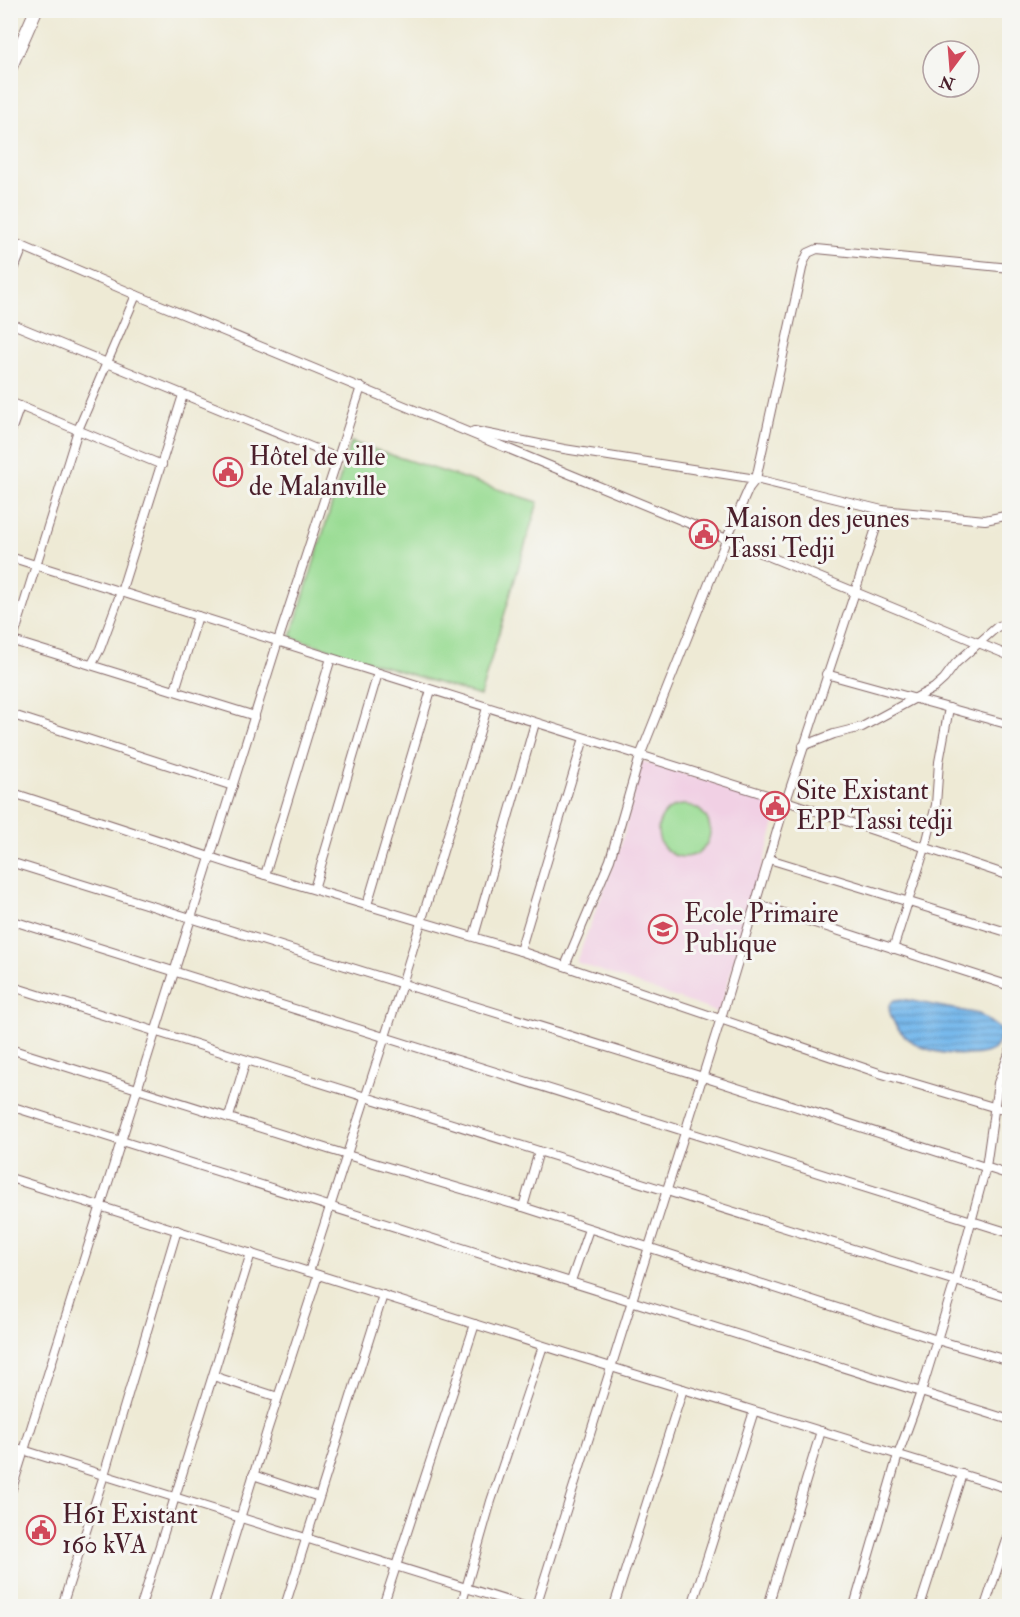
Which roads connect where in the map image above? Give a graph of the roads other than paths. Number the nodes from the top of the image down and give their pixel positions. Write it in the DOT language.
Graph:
graph roads {
  1 [pos="36,10"];
  2 [pos="10,69"];
  3 [pos="10,241"];
  4 [pos="23,247"];
  5 [pos="1010,268"];
  6 [pos="10,279"];
  7 [pos="136,295"];
  8 [pos="10,323"];
  9 [pos="107,363"];
  10 [pos="361,387"];
  11 [pos="183,395"];
  12 [pos="10,402"];
  13 [pos="20,406"];
  14 [pos="455,427"];
  15 [pos="78,430"];
  16 [pos="10,434"];
  17 [pos="338,459"];
  18 [pos="162,465"];
  19 [pos="756,479"];
  20 [pos="882,510"];
  21 [pos="1010,515"];
  22 [pos="727,538"];
  23 [pos="10,557"];
  24 [pos="36,566"];
  25 [pos="121,592"];
  26 [pos="854,592"];
  27 [pos="198,616"];
  28 [pos="1010,621"];
  29 [pos="278,641"];
  30 [pos="979,643"];
  31 [pos="12,645"];
  32 [pos="1010,656"];
  33 [pos="331,658"];
  34 [pos="92,664"];
  35 [pos="378,673"];
  36 [pos="826,674"];
  37 [pos="175,690"];
  38 [pos="431,690"];
  39 [pos="914,698"];
  40 [pos="487,708"];
  41 [pos="949,708"];
  42 [pos="10,714"];
  43 [pos="255,716"];
  44 [pos="535,723"];
  45 [pos="1010,724"];
  46 [pos="584,738"];
  47 [pos="803,746"];
  48 [pos="640,756"];
  49 [pos="233,786"];
  50 [pos="10,792"];
  51 [pos="786,801"];
  52 [pos="925,848"];
  53 [pos="211,857"];
  54 [pos="769,859"];
  55 [pos="10,862"];
  56 [pos="265,875"];
  57 [pos="1010,876"];
  58 [pos="315,889"];
  59 [pos="909,902"];
  60 [pos="756,904"];
  61 [pos="367,905"];
  62 [pos="191,919"];
  63 [pos="10,920"];
  64 [pos="421,920"];
  65 [pos="1010,933"];
  66 [pos="474,936"];
  67 [pos="893,949"];
  68 [pos="520,951"];
  69 [pos="565,966"];
  70 [pos="174,971"];
  71 [pos="402,984"];
  72 [pos="10,986"];
  73 [pos="1010,986"];
  74 [pos="721,1018"];
  75 [pos="156,1031"];
  76 [pos="383,1037"];
  77 [pos="10,1049"];
  78 [pos="1010,1051"];
  79 [pos="246,1060"];
  80 [pos="703,1077"];
  81 [pos="138,1088"];
  82 [pos="365,1097"];
  83 [pos="10,1106"];
  84 [pos="994,1107"];
  85 [pos="1010,1112"];
  86 [pos="230,1117"];
  87 [pos="685,1131"];
  88 [pos="122,1142"];
  89 [pos="539,1151"];
  90 [pos="347,1155"];
  91 [pos="986,1167"];
  92 [pos="1010,1174"];
  93 [pos="10,1178"];
  94 [pos="667,1191"];
  95 [pos="330,1206"];
  96 [pos="523,1207"];
  97 [pos="101,1208"];
  98 [pos="971,1220"];
  99 [pos="590,1229"];
  100 [pos="177,1230"];
  101 [pos="1010,1233"];
  102 [pos="649,1247"];
  103 [pos="251,1253"];
  104 [pos="309,1272"];
  105 [pos="318,1275"];
  106 [pos="571,1281"];
  107 [pos="955,1281"];
  108 [pos="383,1295"];
  109 [pos="1010,1298"];
  110 [pos="632,1302"];
  111 [pos="475,1324"];
  112 [pos="937,1340"];
  113 [pos="543,1346"];
  114 [pos="1010,1361"];
  115 [pos="611,1367"];
  116 [pos="213,1376"];
  117 [pos="684,1389"];
  118 [pos="921,1392"];
  119 [pos="278,1397"];
  120 [pos="754,1411"];
  121 [pos="1010,1420"];
  122 [pos="821,1431"];
  123 [pos="10,1446"];
  124 [pos="25,1450"];
  125 [pos="898,1455"];
  126 [pos="962,1474"];
  127 [pos="104,1475"];
  128 [pos="253,1475"];
  129 [pos="1010,1488"];
  130 [pos="10,1495"];
  131 [pos="175,1497"];
  132 [pos="319,1497"];
  133 [pos="241,1518"];
  134 [pos="1010,1531"];
  135 [pos="306,1538"];
  136 [pos="396,1566"];
  137 [pos="466,1588"];
  138 [pos="62,1606"];
  139 [pos="141,1606"];
  140 [pos="213,1606"];
  141 [pos="285,1606"];
  142 [pos="383,1606"];
  143 [pos="460,1606"];
  144 [pos="524,1606"];
  145 [pos="536,1606"];
  146 [pos="615,1606"];
  147 [pos="692,1606"];
  148 [pos="768,1606"];
  149 [pos="855,1606"];
  150 [pos="920,1606"];
  151 [pos="985,1606"];
  1 -- 2 [label="main road"];
  3 -- 4 [label="street"];
  4 -- 6 [label="street"];
  4 -- 7 [label="street"];
  5 -- 19 [label="street"];
  7 -- 9 [label="street"];
  7 -- 10 [label="street"];
  8 -- 9 [label="street"];
  9 -- 11 [label="street"];
  9 -- 15 [label="street"];
  10 -- 14 [label="street"];
  10 -- 17 [label="street"];
  11 -- 17 [label="street"];
  11 -- 18 [label="street"];
  12 -- 13 [label="street"];
  13 -- 15 [label="street"];
  13 -- 16 [label="street"];
  14 -- 19 [label="street"];
  14 -- 22 [label="street"];
  15 -- 18 [label="street"];
  15 -- 24 [label="street"];
  17 -- 29 [label="street"];
  18 -- 25 [label="street"];
  19 -- 20 [label="street"];
  19 -- 22 [label="street"];
  20 -- 21 [label="street"];
  20 -- 26 [label="street"];
  22 -- 26 [label="street"];
  22 -- 48 [label="street"];
  23 -- 24 [label="street"];
  24 -- 25 [label="street"];
  24 -- 31 [label="street"];
  25 -- 27 [label="street"];
  25 -- 34 [label="street"];
  26 -- 30 [label="street"];
  26 -- 36 [label="street"];
  27 -- 29 [label="street"];
  27 -- 37 [label="street"];
  28 -- 30 [label="street"];
  29 -- 33 [label="street"];
  29 -- 43 [label="street"];
  30 -- 32 [label="street"];
  30 -- 39 [label="street"];
  31 -- 34 [label="street"];
  33 -- 35 [label="street"];
  33 -- 56 [label="street"];
  34 -- 37 [label="street"];
  35 -- 38 [label="street"];
  35 -- 58 [label="street"];
  36 -- 39 [label="street"];
  36 -- 47 [label="street"];
  37 -- 43 [label="street"];
  38 -- 40 [label="street"];
  38 -- 61 [label="street"];
  39 -- 41 [label="street"];
  39 -- 47 [label="street"];
  40 -- 44 [label="street"];
  40 -- 64 [label="street"];
  41 -- 45 [label="street"];
  41 -- 52 [label="street"];
  42 -- 49 [label="street"];
  43 -- 49 [label="street"];
  44 -- 46 [label="street"];
  44 -- 66 [label="street"];
  46 -- 48 [label="street"];
  46 -- 68 [label="street"];
  47 -- 51 [label="street"];
  48 -- 51 [label="street"];
  48 -- 69 [label="street"];
  49 -- 53 [label="street"];
  50 -- 53 [label="street"];
  51 -- 52 [label="street"];
  51 -- 54 [label="street"];
  52 -- 57 [label="street"];
  52 -- 59 [label="street"];
  53 -- 56 [label="street"];
  53 -- 62 [label="street"];
  54 -- 59 [label="street"];
  54 -- 60 [label="street"];
  55 -- 62 [label="street"];
  56 -- 58 [label="street"];
  58 -- 61 [label="street"];
  59 -- 65 [label="street"];
  59 -- 67 [label="street"];
  60 -- 67 [label="street"];
  60 -- 74 [label="street"];
  61 -- 64 [label="street"];
  62 -- 70 [label="street"];
  62 -- 71 [label="street"];
  63 -- 70 [label="street"];
  64 -- 66 [label="street"];
  64 -- 71 [label="street"];
  66 -- 68 [label="street"];
  67 -- 73 [label="street"];
  68 -- 69 [label="street"];
  69 -- 74 [label="street"];
  70 -- 75 [label="street"];
  70 -- 76 [label="street"];
  71 -- 76 [label="street"];
  71 -- 80 [label="street"];
  72 -- 75 [label="street"];
  74 -- 80 [label="street"];
  74 -- 84 [label="street"];
  75 -- 79 [label="street"];
  75 -- 81 [label="street"];
  76 -- 82 [label="street"];
  76 -- 87 [label="street"];
  77 -- 81 [label="street"];
  78 -- 84 [label="street"];
  79 -- 82 [label="street"];
  79 -- 86 [label="street"];
  80 -- 87 [label="street"];
  80 -- 91 [label="street"];
  81 -- 86 [label="street"];
  81 -- 88 [label="street"];
  82 -- 89 [label="street"];
  82 -- 90 [label="street"];
  83 -- 88 [label="street"];
  84 -- 85 [label="street"];
  84 -- 91 [label="street"];
  86 -- 90 [label="street"];
  87 -- 94 [label="street"];
  87 -- 98 [label="street"];
  88 -- 95 [label="street"];
  88 -- 97 [label="street"];
  89 -- 94 [label="street"];
  89 -- 96 [label="street"];
  90 -- 95 [label="street"];
  90 -- 96 [label="street"];
  91 -- 92 [label="street"];
  91 -- 98 [label="street"];
  93 -- 97 [label="street"];
  94 -- 102 [label="street"];
  94 -- 107 [label="street"];
  95 -- 104 [label="street"];
  95 -- 106 [label="street"];
  96 -- 99 [label="street"];
  97 -- 100 [label="street"];
  97 -- 124 [label="street"];
  98 -- 101 [label="street"];
  98 -- 107 [label="street"];
  99 -- 102 [label="street"];
  99 -- 106 [label="street"];
  100 -- 103 [label="street"];
  100 -- 127 [label="street"];
  102 -- 110 [label="street"];
  102 -- 112 [label="street"];
  103 -- 104 [label="street"];
  103 -- 116 [label="street"];
  104 -- 105 [label="street"];
  105 -- 108 [label="street"];
  105 -- 119 [label="street"];
  106 -- 110 [label="street"];
  107 -- 109 [label="street"];
  107 -- 112 [label="street"];
  108 -- 111 [label="street"];
  108 -- 132 [label="street"];
  110 -- 115 [label="street"];
  110 -- 118 [label="street"];
  111 -- 113 [label="street"];
  111 -- 136 [label="street"];
  112 -- 114 [label="street"];
  112 -- 118 [label="street"];
  113 -- 115 [label="street"];
  113 -- 137 [label="street"];
  115 -- 117 [label="street"];
  115 -- 145 [label="street"];
  116 -- 119 [label="street"];
  116 -- 131 [label="street"];
  117 -- 120 [label="street"];
  117 -- 146 [label="street"];
  118 -- 121 [label="street"];
  118 -- 125 [label="street"];
  119 -- 128 [label="street"];
  120 -- 122 [label="street"];
  120 -- 147 [label="street"];
  122 -- 125 [label="street"];
  122 -- 148 [label="street"];
  123 -- 124 [label="street"];
  124 -- 127 [label="street"];
  124 -- 130 [label="street"];
  125 -- 126 [label="street"];
  125 -- 149 [label="street"];
  126 -- 129 [label="street"];
  126 -- 150 [label="street"];
  127 -- 131 [label="street"];
  127 -- 138 [label="street"];
  128 -- 132 [label="street"];
  128 -- 133 [label="street"];
  131 -- 133 [label="street"];
  131 -- 139 [label="street"];
  132 -- 135 [label="street"];
  133 -- 135 [label="street"];
  133 -- 140 [label="street"];
  134 -- 151 [label="street"];
  135 -- 136 [label="street"];
  135 -- 141 [label="street"];
  136 -- 137 [label="street"];
  136 -- 142 [label="street"];
  137 -- 143 [label="street"];
  137 -- 144 [label="street"];
}
